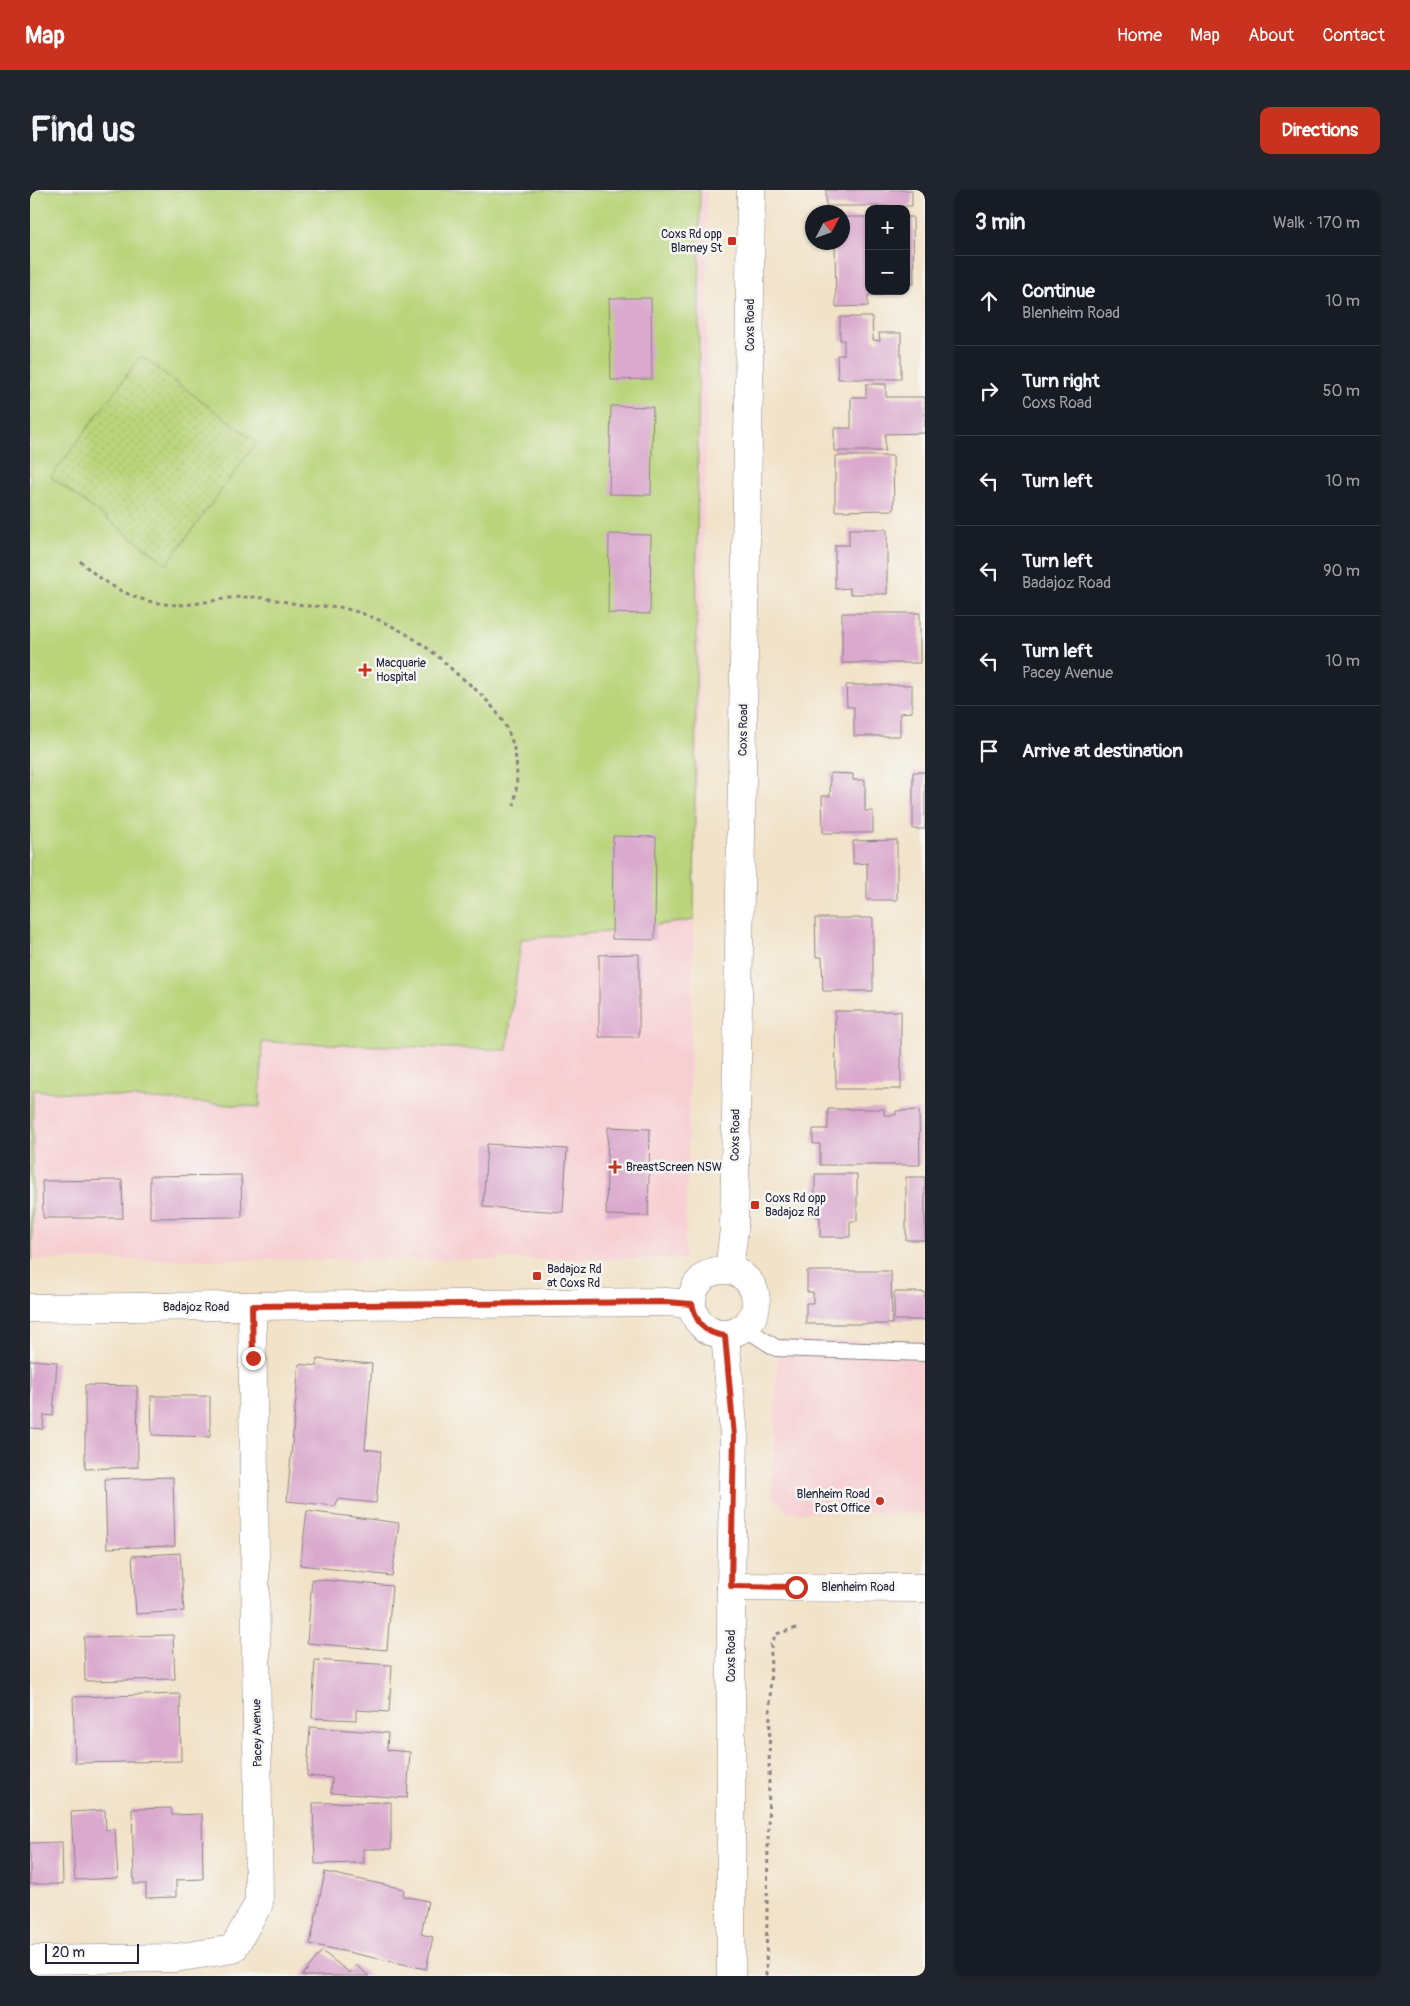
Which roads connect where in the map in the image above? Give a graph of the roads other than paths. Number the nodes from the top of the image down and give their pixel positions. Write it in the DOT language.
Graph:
graph roads {
  1 [pos="750,190"];
  2 [pos="729,1270"];
  3 [pos="692,1304"];
  4 [pos="252,1306"];
  5 [pos="30,1308"];
  6 [pos="735,1332"];
  7 [pos="925,1352"];
  8 [pos="731,1586"];
  9 [pos="925,1588"];
  10 [pos="30,1960"];
  11 [pos="731,1976"];
  1 -- 2 [label="street, Coxs Road"];
  2 -- 3 [label="street"];
  2 -- 6 [label="street"];
  3 -- 4 [label="street, Badajoz Road"];
  3 -- 6 [label="street"];
  4 -- 5 [label="street, Badajoz Road"];
  4 -- 10 [label="street, Pacey Avenue"];
  6 -- 7 [label="lane"];
  6 -- 8 [label="street, Coxs Road"];
  8 -- 9 [label="street, Blenheim Road"];
  8 -- 11 [label="street, Coxs Road"];
}
